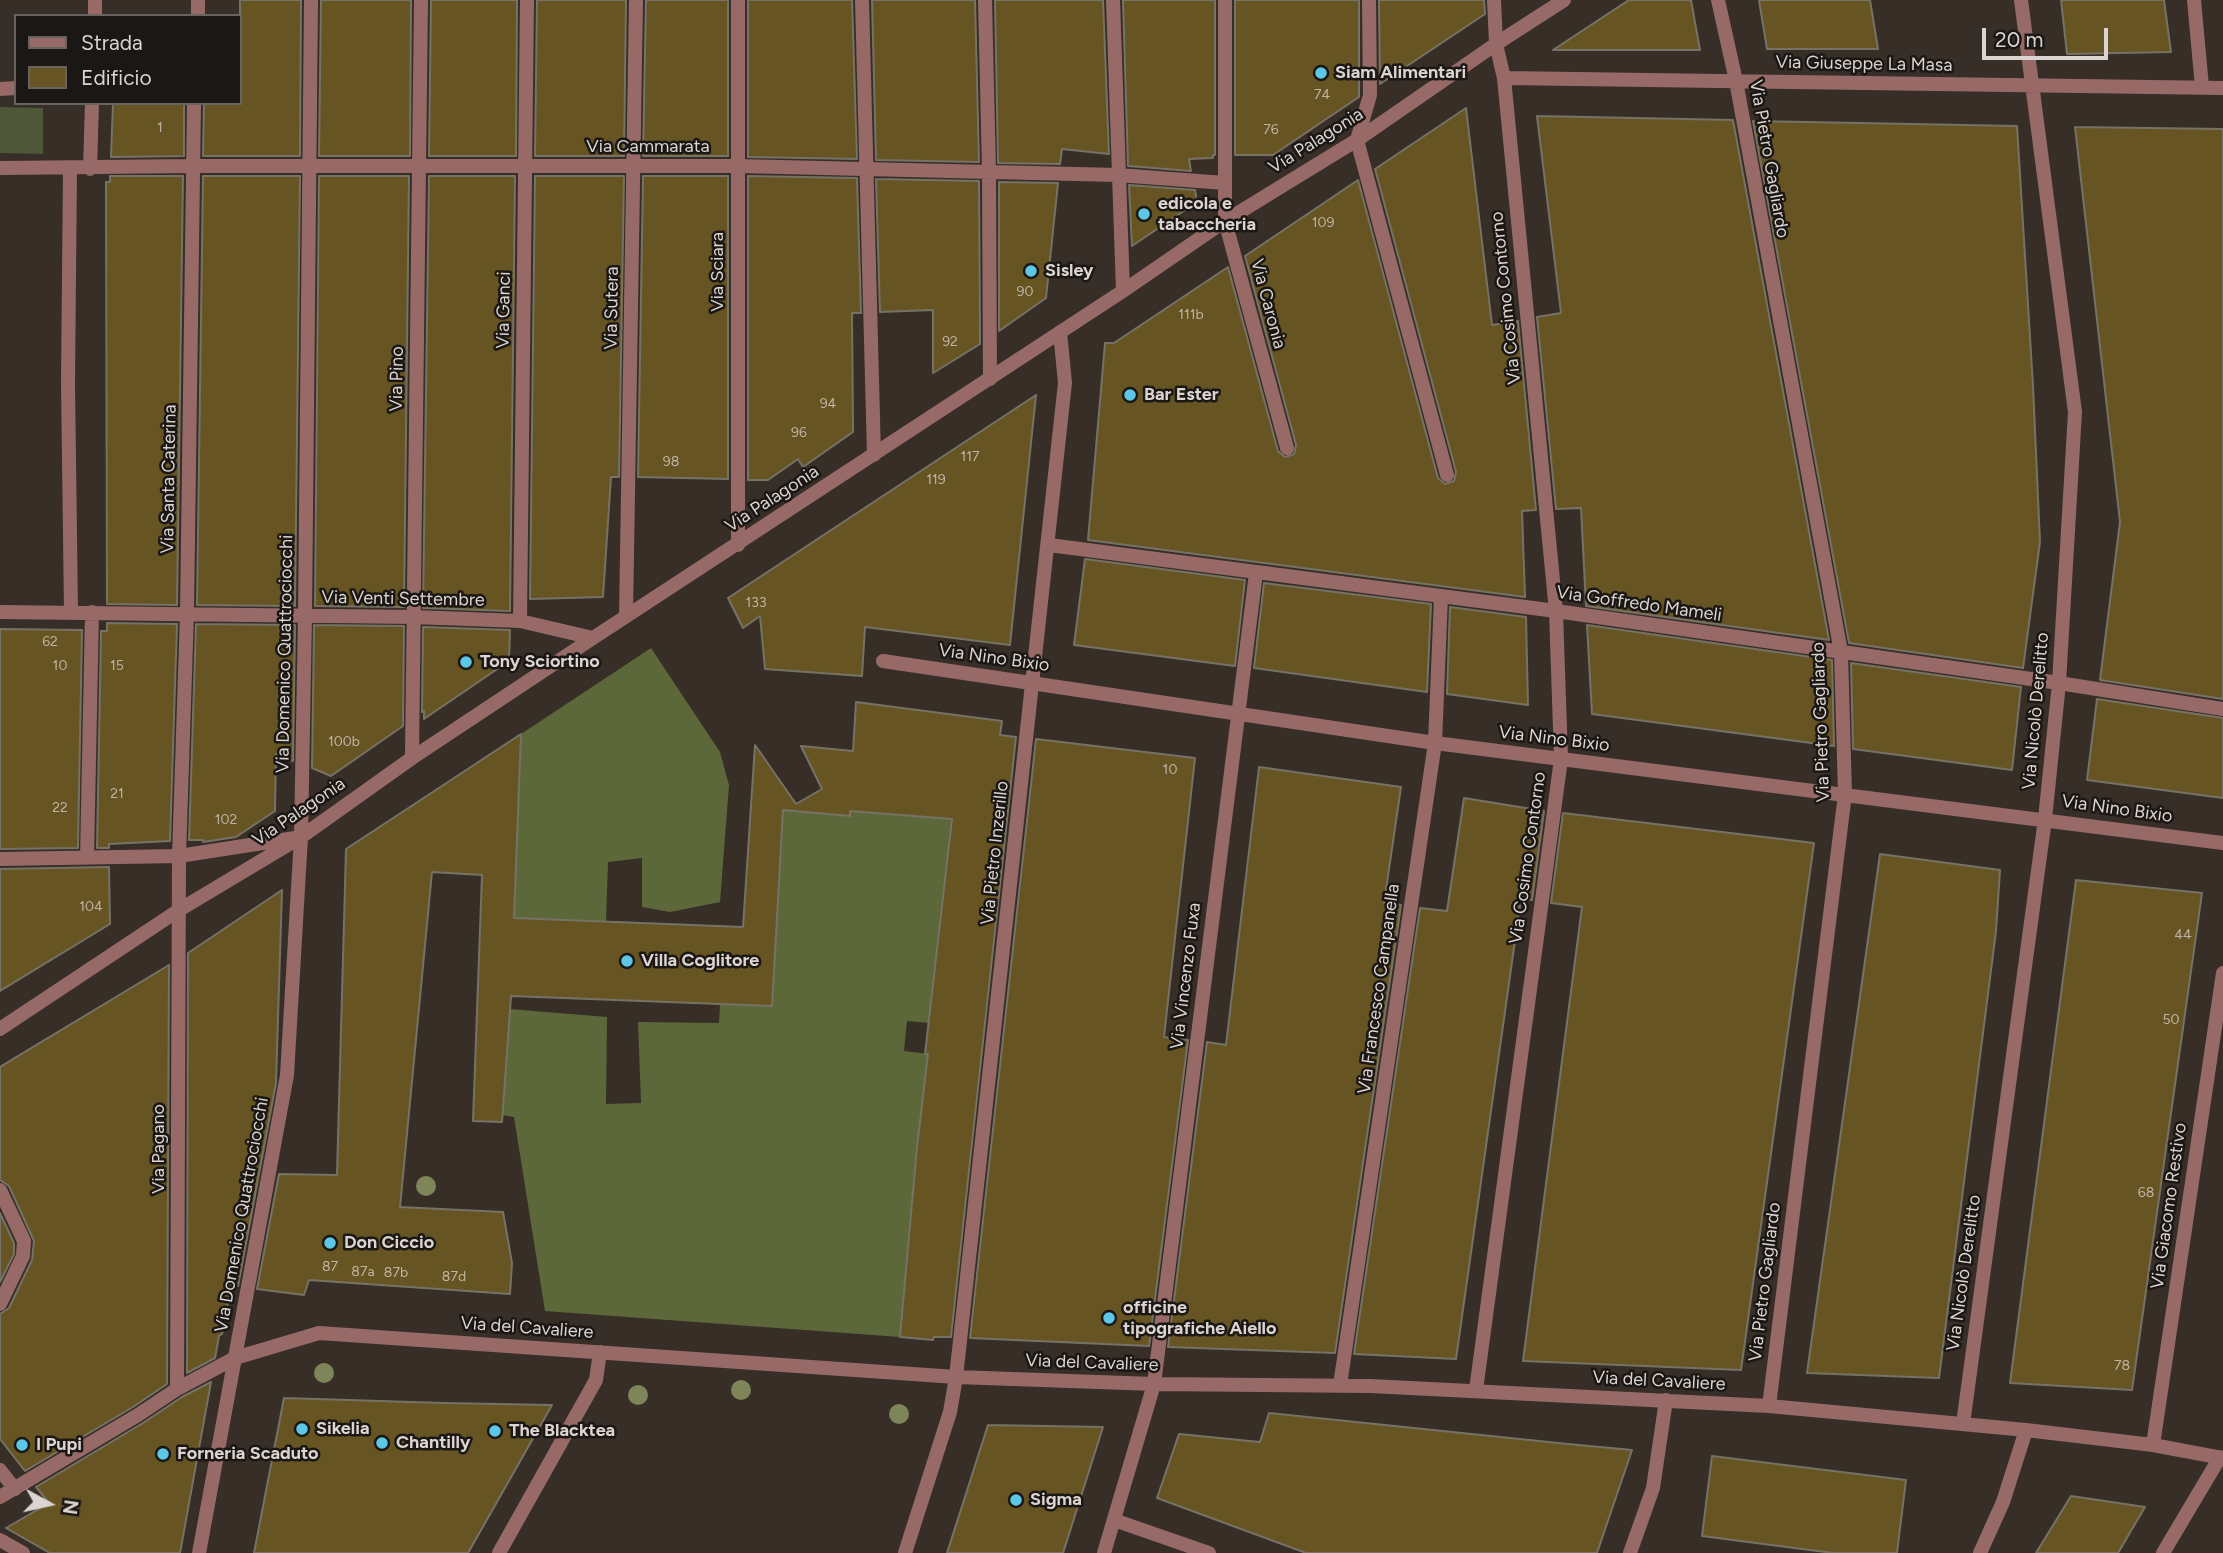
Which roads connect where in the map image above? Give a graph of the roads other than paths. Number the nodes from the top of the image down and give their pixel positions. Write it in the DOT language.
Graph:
graph roads {
  1 [pos="311,0"];
  2 [pos="421,0"];
  3 [pos="527,0"];
  4 [pos="636,0"];
  5 [pos="738,0"];
  6 [pos="862,0"];
  7 [pos="985,0"];
  8 [pos="1112,0"];
  9 [pos="1225,0"];
  10 [pos="1369,0"];
  11 [pos="1494,0"];
  12 [pos="1564,0"];
  13 [pos="1718,0"];
  14 [pos="2021,0"];
  15 [pos="2194,0"];
  16 [pos="1496,44"];
  17 [pos="1504,78"];
  18 [pos="1736,81"];
  19 [pos="2034,85"];
  20 [pos="2202,87"];
  21 [pos="2223,88"];
  22 [pos="92,105"];
  23 [pos="194,105"];
  24 [pos="1357,140"];
  25 [pos="192,166"];
  26 [pos="308,166"];
  27 [pos="419,166"];
  28 [pos="525,166"];
  29 [pos="634,166"];
  30 [pos="738,166"];
  31 [pos="0,168"];
  32 [pos="70,169"];
  33 [pos="90,169"];
  34 [pos="867,169"];
  35 [pos="989,171"];
  36 [pos="1118,175"];
  37 [pos="1225,183"];
  38 [pos="1225,221"];
  39 [pos="1123,291"];
  40 [pos="1060,332"];
  41 [pos="990,379"];
  42 [pos="1287,448"];
  43 [pos="874,455"];
  44 [pos="1447,475"];
  45 [pos="738,545"];
  46 [pos="1049,545"];
  47 [pos="1256,573"];
  48 [pos="1441,597"];
  49 [pos="1556,611"];
  50 [pos="0,612"];
  51 [pos="71,612"];
  52 [pos="92,612"];
  53 [pos="187,613"];
  54 [pos="305,615"];
  55 [pos="626,616"];
  56 [pos="414,617"];
  57 [pos="520,621"];
  58 [pos="593,638"];
  59 [pos="1840,652"];
  60 [pos="883,661"];
  61 [pos="1033,683"];
  62 [pos="2059,683"];
  63 [pos="2223,709"];
  64 [pos="1239,713"];
  65 [pos="1434,743"];
  66 [pos="412,758"];
  67 [pos="1561,759"];
  68 [pos="1845,794"];
  69 [pos="2045,819"];
  70 [pos="301,837"];
  71 [pos="2223,843"];
  72 [pos="179,856"];
  73 [pos="87,858"];
  74 [pos="0,859"];
  75 [pos="179,910"];
  76 [pos="2223,973"];
  77 [pos="0,1029"];
  78 [pos="0,1190"];
  79 [pos="0,1304"];
  80 [pos="600,1352"];
  81 [pos="235,1358"];
  82 [pos="956,1377"];
  83 [pos="1154,1384"];
  84 [pos="1340,1385"];
  85 [pos="177,1389"];
  86 [pos="1476,1390"];
  87 [pos="1666,1400"];
  88 [pos="1769,1406"];
  89 [pos="1963,1424"];
  90 [pos="2026,1430"];
  91 [pos="2153,1445"];
  92 [pos="2221,1458"];
  93 [pos="0,1470"];
  94 [pos="15,1489"];
  95 [pos="0,1497"];
  96 [pos="1114,1520"];
  97 [pos="0,1540"];
  98 [pos="23,1553"];
  99 [pos="200,1553"];
  100 [pos="499,1553"];
  101 [pos="905,1553"];
  102 [pos="1104,1553"];
  103 [pos="1209,1553"];
  104 [pos="1630,1553"];
  105 [pos="1980,1553"];
  106 [pos="2163,1553"];
  1 -- 26 [label="street, Via Domenico Quattrociocchi"];
  2 -- 27 [label="street, Via Pino"];
  3 -- 28 [label="street, Via Ganci"];
  4 -- 29 [label="street, Via Sutera"];
  5 -- 30 [label="street, Via Sciara"];
  6 -- 34 [label="street"];
  7 -- 35 [label="street"];
  8 -- 36 [label="street"];
  9 -- 37 [label="street, Via Caronia"];
  10 -- 24 [label="street"];
  11 -- 16 [label="street, Via Cosimo Contorno"];
  12 -- 16 [label="street, Via Palagonia"];
  13 -- 18 [label="street, Via Pietro Gagliardo"];
  14 -- 19 [label="street, Via Nicolò Derelitto"];
  15 -- 20 [label="street"];
  16 -- 17 [label="street, Via Cosimo Contorno"];
  16 -- 24 [label="street, Via Palagonia"];
  17 -- 18 [label="street, Via Giuseppe La Masa"];
  17 -- 49 [label="street, Via Cosimo Contorno"];
  18 -- 19 [label="street, Via Giuseppe La Masa"];
  18 -- 59 [label="street, Via Pietro Gagliardo"];
  19 -- 20 [label="street, Via Giuseppe La Masa"];
  19 -- 62 [label="street, Via Nicolò Derelitto"];
  20 -- 21 [label="street, Via Giuseppe La Masa"];
  22 -- 33 [label="street"];
  23 -- 25 [label="street, Via Santa Caterina"];
  24 -- 38 [label="street, Via Palagonia"];
  24 -- 44 [label="street"];
  25 -- 26 [label="street, Via Cammarata"];
  25 -- 33 [label="street, Via Cammarata"];
  25 -- 53 [label="street, Via Santa Caterina"];
  26 -- 27 [label="street, Via Cammarata"];
  26 -- 54 [label="street, Via Domenico Quattrociocchi"];
  27 -- 28 [label="street, Via Cammarata"];
  27 -- 56 [label="street, Via Pino"];
  28 -- 29 [label="street, Via Cammarata"];
  28 -- 57 [label="street, Via Ganci"];
  29 -- 30 [label="street, Via Cammarata"];
  29 -- 55 [label="street, Via Sutera"];
  30 -- 34 [label="street, Via Cammarata"];
  30 -- 45 [label="street, Via Sciara"];
  31 -- 32 [label="street, Via Cammarata"];
  32 -- 33 [label="street, Via Cammarata"];
  32 -- 51 [label="street"];
  34 -- 35 [label="street, Via Cammarata"];
  34 -- 43 [label="street"];
  35 -- 36 [label="street, Via Cammarata"];
  35 -- 41 [label="street"];
  36 -- 37 [label="street, Via Cammarata"];
  36 -- 39 [label="street"];
  37 -- 38 [label="street, Via Caronia"];
  38 -- 39 [label="street, Via Palagonia"];
  38 -- 42 [label="street, Via Caronia"];
  39 -- 40 [label="street, Via Palagonia"];
  40 -- 41 [label="street, Via Palagonia"];
  40 -- 46 [label="street, Via Pietro Inzerillo"];
  41 -- 43 [label="street, Via Palagonia"];
  43 -- 45 [label="street, Via Palagonia"];
  45 -- 55 [label="street, Via Palagonia"];
  46 -- 47 [label="street, Via Goffredo Mameli"];
  46 -- 61 [label="street, Via Pietro Inzerillo"];
  47 -- 48 [label="street, Via Goffredo Mameli"];
  47 -- 64 [label="street, Via Vincenzo Fuxa"];
  48 -- 49 [label="street, Via Goffredo Mameli"];
  48 -- 65 [label="street, Via Francesco Campanella"];
  49 -- 59 [label="street, Via Goffredo Mameli"];
  49 -- 67 [label="street, Via Cosimo Contorno"];
  50 -- 51 [label="street, Via Venti Settembre"];
  51 -- 52 [label="street, Via Venti Settembre"];
  52 -- 53 [label="street, Via Venti Settembre"];
  52 -- 73 [label="street"];
  53 -- 54 [label="street, Via Venti Settembre"];
  53 -- 72 [label="street, Via Santa Caterina"];
  54 -- 56 [label="street, Via Venti Settembre"];
  54 -- 70 [label="street, Via Domenico Quattrociocchi"];
  55 -- 58 [label="street, Via Palagonia"];
  56 -- 57 [label="street, Via Venti Settembre"];
  56 -- 66 [label="street, Via Pino"];
  57 -- 58 [label="street, Via Venti Settembre"];
  58 -- 66 [label="street, Via Palagonia"];
  59 -- 62 [label="street, Via Goffredo Mameli"];
  59 -- 68 [label="street, Via Pietro Gagliardo"];
  60 -- 61 [label="street, Via Nino Bixio"];
  61 -- 64 [label="street, Via Nino Bixio"];
  61 -- 82 [label="street, Via Pietro Inzerillo"];
  62 -- 63 [label="street, Via Goffredo Mameli"];
  62 -- 69 [label="street, Via Nicolò Derelitto"];
  64 -- 65 [label="street, Via Nino Bixio"];
  64 -- 83 [label="street, Via Vincenzo Fuxa"];
  65 -- 67 [label="street, Via Nino Bixio"];
  65 -- 84 [label="street, Via Francesco Campanella"];
  66 -- 70 [label="street, Via Palagonia"];
  67 -- 68 [label="street, Via Nino Bixio"];
  67 -- 86 [label="street, Via Cosimo Contorno"];
  68 -- 69 [label="street, Via Nino Bixio"];
  68 -- 88 [label="street, Via Pietro Gagliardo"];
  69 -- 71 [label="street, Via Nino Bixio"];
  69 -- 89 [label="street, Via Nicolò Derelitto"];
  70 -- 72 [label="street"];
  70 -- 75 [label="street, Via Palagonia"];
  70 -- 81 [label="street, Via Domenico Quattrociocchi"];
  72 -- 73 [label="street"];
  72 -- 75 [label="street, Via Pagano"];
  73 -- 74 [label="street"];
  75 -- 77 [label="street, Via Palagonia"];
  75 -- 85 [label="street, Via Pagano"];
  76 -- 91 [label="street, Via Giacomo Restivo"];
  78 -- 79 [label="street"];
  80 -- 81 [label="street, Via del Cavaliere"];
  80 -- 82 [label="street, Via del Cavaliere"];
  80 -- 100 [label="street"];
  81 -- 85 [label="street, Via del Cavaliere"];
  81 -- 99 [label="street, Via Domenico Quattrociocchi"];
  82 -- 83 [label="street, Via del Cavaliere"];
  82 -- 101 [label="street, Via Pietro Inzerillo"];
  83 -- 84 [label="street, Via del Cavaliere"];
  83 -- 96 [label="street, Via Vincenzo Fuxa"];
  84 -- 86 [label="street, Via del Cavaliere"];
  85 -- 94 [label="street, Via del Cavaliere"];
  86 -- 87 [label="street, Via del Cavaliere"];
  87 -- 88 [label="street, Via del Cavaliere"];
  87 -- 104 [label="street"];
  88 -- 89 [label="street, Via del Cavaliere"];
  89 -- 90 [label="street, Via del Cavaliere"];
  90 -- 91 [label="street, Via del Cavaliere"];
  90 -- 105 [label="street"];
  91 -- 92 [label="street, Via del Cavaliere"];
  92 -- 106 [label="street"];
  93 -- 94 [label="street"];
  94 -- 95 [label="street, Via del Cavaliere"];
  96 -- 102 [label="street, Via Vincenzo Fuxa"];
  96 -- 103 [label="street"];
  97 -- 98 [label="street"];
}
